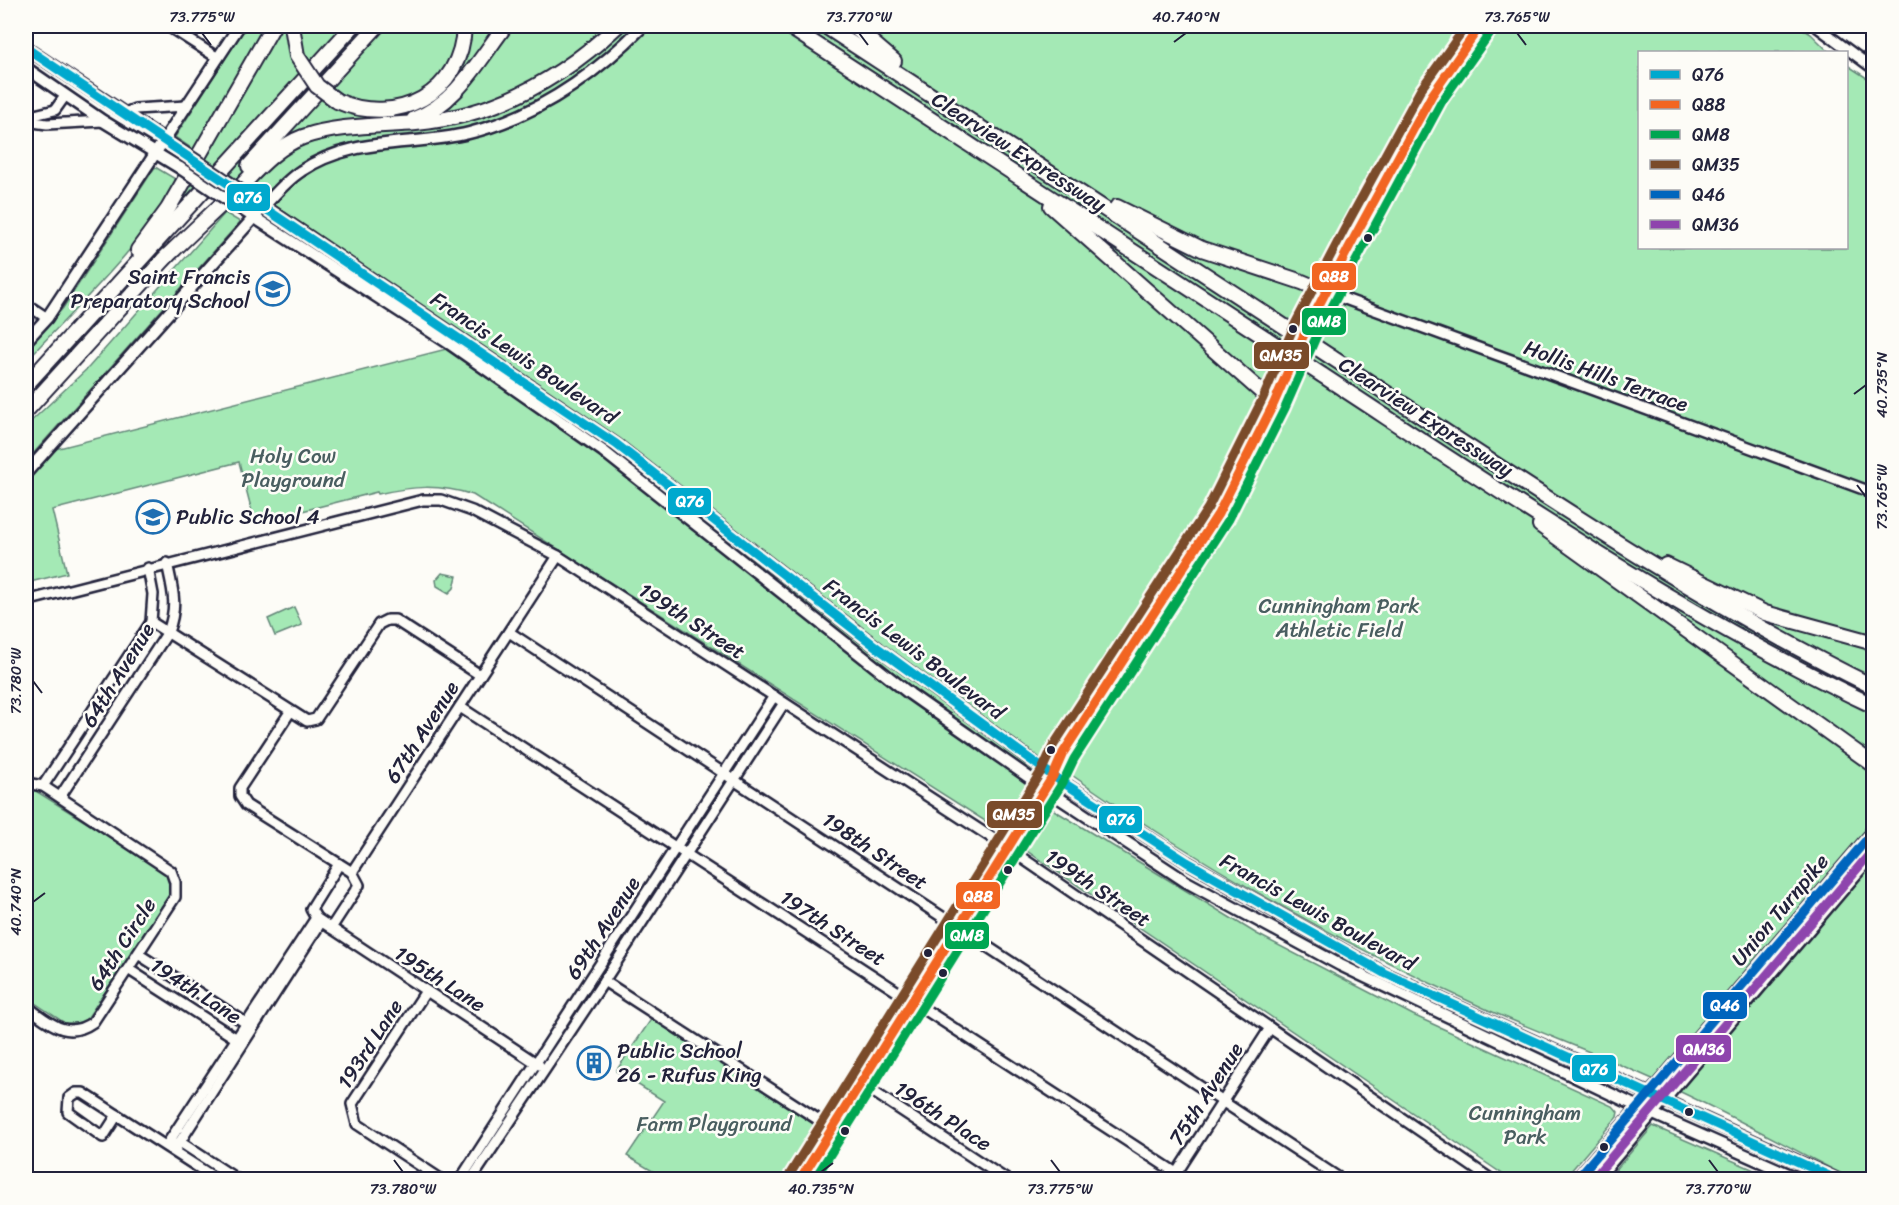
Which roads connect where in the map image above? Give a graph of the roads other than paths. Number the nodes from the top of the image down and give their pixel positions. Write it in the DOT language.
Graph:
graph roads {
  1 [pos="168,26"];
  2 [pos="239,26"];
  3 [pos="273,26"];
  4 [pos="292,26"];
  5 [pos="353,26"];
  6 [pos="377,26"];
  7 [pos="464,26"];
  8 [pos="505,26"];
  9 [pos="618,26"];
  10 [pos="643,26"];
  11 [pos="773,26"];
  12 [pos="788,26"];
  13 [pos="825,26"];
  14 [pos="853,26"];
  15 [pos="1480,26"];
  16 [pos="1819,26"];
  17 [pos="26,48"];
  18 [pos="218,58"];
  19 [pos="844,62"];
  20 [pos="26,68"];
  21 [pos="1874,69"];
  22 [pos="64,96"];
  23 [pos="186,106"];
  24 [pos="125,113"];
  25 [pos="959,113"];
  26 [pos="26,119"];
  27 [pos="103,121"];
  28 [pos="382,126"];
  29 [pos="165,139"];
  30 [pos="156,153"];
  31 [pos="1042,168"];
  32 [pos="1008,170"];
  33 [pos="265,205"];
  34 [pos="254,217"];
  35 [pos="163,260"];
  36 [pos="1326,292"];
  37 [pos="26,304"];
  38 [pos="47,318"];
  39 [pos="26,341"];
  40 [pos="60,347"];
  41 [pos="26,386"];
  42 [pos="1274,403"];
  43 [pos="26,411"];
  44 [pos="1436,450"];
  45 [pos="26,473"];
  46 [pos="1874,494"];
  47 [pos="1568,511"];
  48 [pos="558,556"];
  49 [pos="167,563"];
  50 [pos="148,568"];
  51 [pos="26,601"];
  52 [pos="151,622"];
  53 [pos="168,632"];
  54 [pos="509,632"];
  55 [pos="1874,644"];
  56 [pos="480,675"];
  57 [pos="1874,687"];
  58 [pos="774,696"];
  59 [pos="784,703"];
  60 [pos="1874,706"];
  61 [pos="459,707"];
  62 [pos="290,712"];
  63 [pos="90,715"];
  64 [pos="107,726"];
  65 [pos="1853,750"];
  66 [pos="1874,765"];
  67 [pos="730,776"];
  68 [pos="1053,776"];
  69 [pos="1874,776"];
  70 [pos="26,783"];
  71 [pos="43,786"];
  72 [pos="1044,789"];
  73 [pos="60,797"];
  74 [pos="1873,830"];
  75 [pos="1006,847"];
  76 [pos="676,849"];
  77 [pos="1874,853"];
  78 [pos="686,855"];
  79 [pos="339,864"];
  80 [pos="352,872"];
  81 [pos="318,920"];
  82 [pos="957,926"];
  83 [pos="331,928"];
  84 [pos="138,954"];
  85 [pos="128,969"];
  86 [pos="604,981"];
  87 [pos="426,991"];
  88 [pos="911,1000"];
  89 [pos="26,1006"];
  90 [pos="250,1026"];
  91 [pos="1270,1028"];
  92 [pos="240,1041"];
  93 [pos="536,1063"];
  94 [pos="545,1069"];
  95 [pos="860,1083"];
  96 [pos="1647,1094"];
  97 [pos="1662,1101"];
  98 [pos="1223,1102"];
  99 [pos="1637,1106"];
  100 [pos="1651,1113"];
  101 [pos="117,1114"];
  102 [pos="822,1122"];
  103 [pos="180,1142"];
  104 [pos="170,1148"];
  105 [pos="808,1167"];
  106 [pos="1174,1176"];
  107 [pos="218,1179"];
  108 [pos="238,1179"];
  109 [pos="442,1179"];
  110 [pos="460,1179"];
  111 [pos="471,1179"];
  112 [pos="800,1179"];
  113 [pos="827,1179"];
  114 [pos="1007,1179"];
  115 [pos="1187,1179"];
  116 [pos="1342,1179"];
  117 [pos="1492,1179"];
  118 [pos="1576,1179"];
  119 [pos="1596,1179"];
  120 [pos="1802,1179"];
  121 [pos="1839,1179"];
  1 -- 18 [label="street"];
  2 -- 18 [label="main road"];
  3 -- 40 [label="highway"];
  4 -- 7 [label="highway, bridge"];
  5 -- 40 [label="highway"];
  6 -- 35 [label="highway"];
  8 -- 28 [label="highway"];
  9 -- 28 [label="highway"];
  10 -- 33 [label="main road"];
  11 -- 19 [label="highway"];
  12 -- 19 [label="highway, Clearview Expressway"];
  13 -- 25 [label="highway, Clearview Expressway"];
  14 -- 25 [label="highway"];
  15 -- 36 [label="street"];
  16 -- 21 [label="street"];
  17 -- 24 [label="main road, Francis Lewis Boulevard"];
  18 -- 23 [label="main road"];
  19 -- 32 [label="highway, Clearview Expressway"];
  20 -- 22 [label="main road, Francis Lewis Boulevard"];
  22 -- 26 [label="street"];
  22 -- 27 [label="main road, Francis Lewis Boulevard"];
  23 -- 24 [label="street"];
  23 -- 29 [label="main road"];
  24 -- 29 [label="main road, Francis Lewis Boulevard"];
  25 -- 31 [label="highway, Clearview Expressway"];
  26 -- 27 [label="street"];
  27 -- 30 [label="main road, Francis Lewis Boulevard"];
  28 -- 35 [label="highway"];
  29 -- 30 [label="main road"];
  29 -- 33 [label="main road, Francis Lewis Boulevard, bridge"];
  30 -- 34 [label="main road, Francis Lewis Boulevard, bridge"];
  30 -- 38 [label="main road"];
  31 -- 36 [label="highway"];
  31 -- 47 [label="highway, Clearview Expressway, bridge"];
  32 -- 42 [label="highway"];
  32 -- 44 [label="highway, Clearview Expressway, bridge"];
  33 -- 34 [label="main road"];
  33 -- 68 [label="main road, Francis Lewis Boulevard"];
  34 -- 45 [label="main road"];
  34 -- 72 [label="main road, Francis Lewis Boulevard"];
  35 -- 43 [label="highway"];
  36 -- 42 [label="street"];
  36 -- 46 [label="street, Hollis Hills Terrace"];
  37 -- 38 [label="street"];
  38 -- 39 [label="main road"];
  40 -- 41 [label="highway"];
  42 -- 68 [label="street"];
  44 -- 60 [label="highway, Clearview Expressway"];
  44 -- 65 [label="highway"];
  47 -- 55 [label="highway"];
  47 -- 57 [label="highway, Clearview Expressway"];
  48 -- 49 [label="street, 199th Street"];
  48 -- 54 [label="street, 67th Avenue"];
  48 -- 58 [label="street, 199th Street"];
  49 -- 50 [label="street, 199th Street"];
  49 -- 53 [label="street, 64th Avenue"];
  50 -- 51 [label="street, 199th Street"];
  50 -- 52 [label="street, 64th Avenue"];
  52 -- 53 [label="street"];
  52 -- 63 [label="street, 64th Avenue"];
  53 -- 62 [label="street"];
  53 -- 64 [label="street, 64th Avenue"];
  54 -- 56 [label="street, 67th Avenue"];
  54 -- 67 [label="street, 198th Street"];
  56 -- 61 [label="street, 67th Avenue"];
  56 -- 62 [label="street"];
  58 -- 59 [label="street, 199th Street"];
  58 -- 67 [label="street, 69th Avenue"];
  59 -- 67 [label="street, 69th Avenue"];
  59 -- 75 [label="street, 199th Street"];
  61 -- 76 [label="street, 197th Street"];
  61 -- 80 [label="street, 67th Avenue"];
  62 -- 79 [label="street"];
  63 -- 64 [label="street"];
  63 -- 71 [label="street, 64th Avenue"];
  64 -- 73 [label="street, 64th Avenue"];
  65 -- 66 [label="highway"];
  65 -- 69 [label="highway"];
  67 -- 76 [label="street, 69th Avenue"];
  67 -- 78 [label="street, 69th Avenue"];
  67 -- 82 [label="street, 198th Street"];
  68 -- 72 [label="street"];
  68 -- 96 [label="main road, Francis Lewis Boulevard"];
  70 -- 71 [label="street, 64th Circle"];
  71 -- 73 [label="street, 64th Circle"];
  72 -- 75 [label="street"];
  72 -- 99 [label="main road, Francis Lewis Boulevard"];
  73 -- 84 [label="street, 64th Circle"];
  74 -- 96 [label="main road, Union Turnpike"];
  75 -- 82 [label="street"];
  75 -- 91 [label="street, 199th Street"];
  76 -- 78 [label="street, 197th Street"];
  76 -- 93 [label="street, 69th Avenue"];
  77 -- 97 [label="main road, Union Turnpike"];
  78 -- 86 [label="street, 69th Avenue"];
  78 -- 88 [label="street, 197th Street"];
  79 -- 80 [label="street"];
  79 -- 81 [label="street"];
  80 -- 83 [label="street"];
  81 -- 83 [label="street, 195th Lane"];
  81 -- 90 [label="street"];
  82 -- 88 [label="street"];
  82 -- 98 [label="street, 198th Street"];
  83 -- 87 [label="street, 195th Lane"];
  84 -- 85 [label="street, 64th Circle"];
  84 -- 90 [label="street, 194th Lane"];
  85 -- 89 [label="street, 64th Circle"];
  85 -- 92 [label="street, 194th Lane"];
  86 -- 94 [label="street, 69th Avenue"];
  86 -- 102 [label="street"];
  87 -- 93 [label="street, 195th Lane"];
  87 -- 109 [label="street, 193rd Lane"];
  88 -- 95 [label="street"];
  88 -- 106 [label="street, 197th Street"];
  90 -- 92 [label="street"];
  91 -- 98 [label="street, 75th Avenue"];
  91 -- 117 [label="street, 199th Street"];
  92 -- 103 [label="street"];
  92 -- 104 [label="street"];
  93 -- 94 [label="street, 195th Lane"];
  93 -- 110 [label="street, 69th Avenue"];
  94 -- 111 [label="street, 69th Avenue"];
  95 -- 105 [label="street"];
  95 -- 114 [label="street, 196th Place"];
  96 -- 97 [label="main road, Francis Lewis Boulevard"];
  96 -- 99 [label="main road, Union Turnpike"];
  97 -- 100 [label="main road, Union Turnpike"];
  97 -- 121 [label="main road, Francis Lewis Boulevard"];
  98 -- 106 [label="street, 75th Avenue"];
  98 -- 116 [label="street, 198th Street"];
  99 -- 100 [label="main road, Francis Lewis Boulevard"];
  99 -- 118 [label="main road, Union Turnpike"];
  100 -- 119 [label="main road, Union Turnpike"];
  100 -- 120 [label="main road, Francis Lewis Boulevard"];
  101 -- 101 [label="street"];
  101 -- 104 [label="street"];
  103 -- 104 [label="street"];
  103 -- 108 [label="street"];
  104 -- 107 [label="street"];
  105 -- 112 [label="street"];
  105 -- 113 [label="street"];
  106 -- 115 [label="street, 197th Street"];
}
